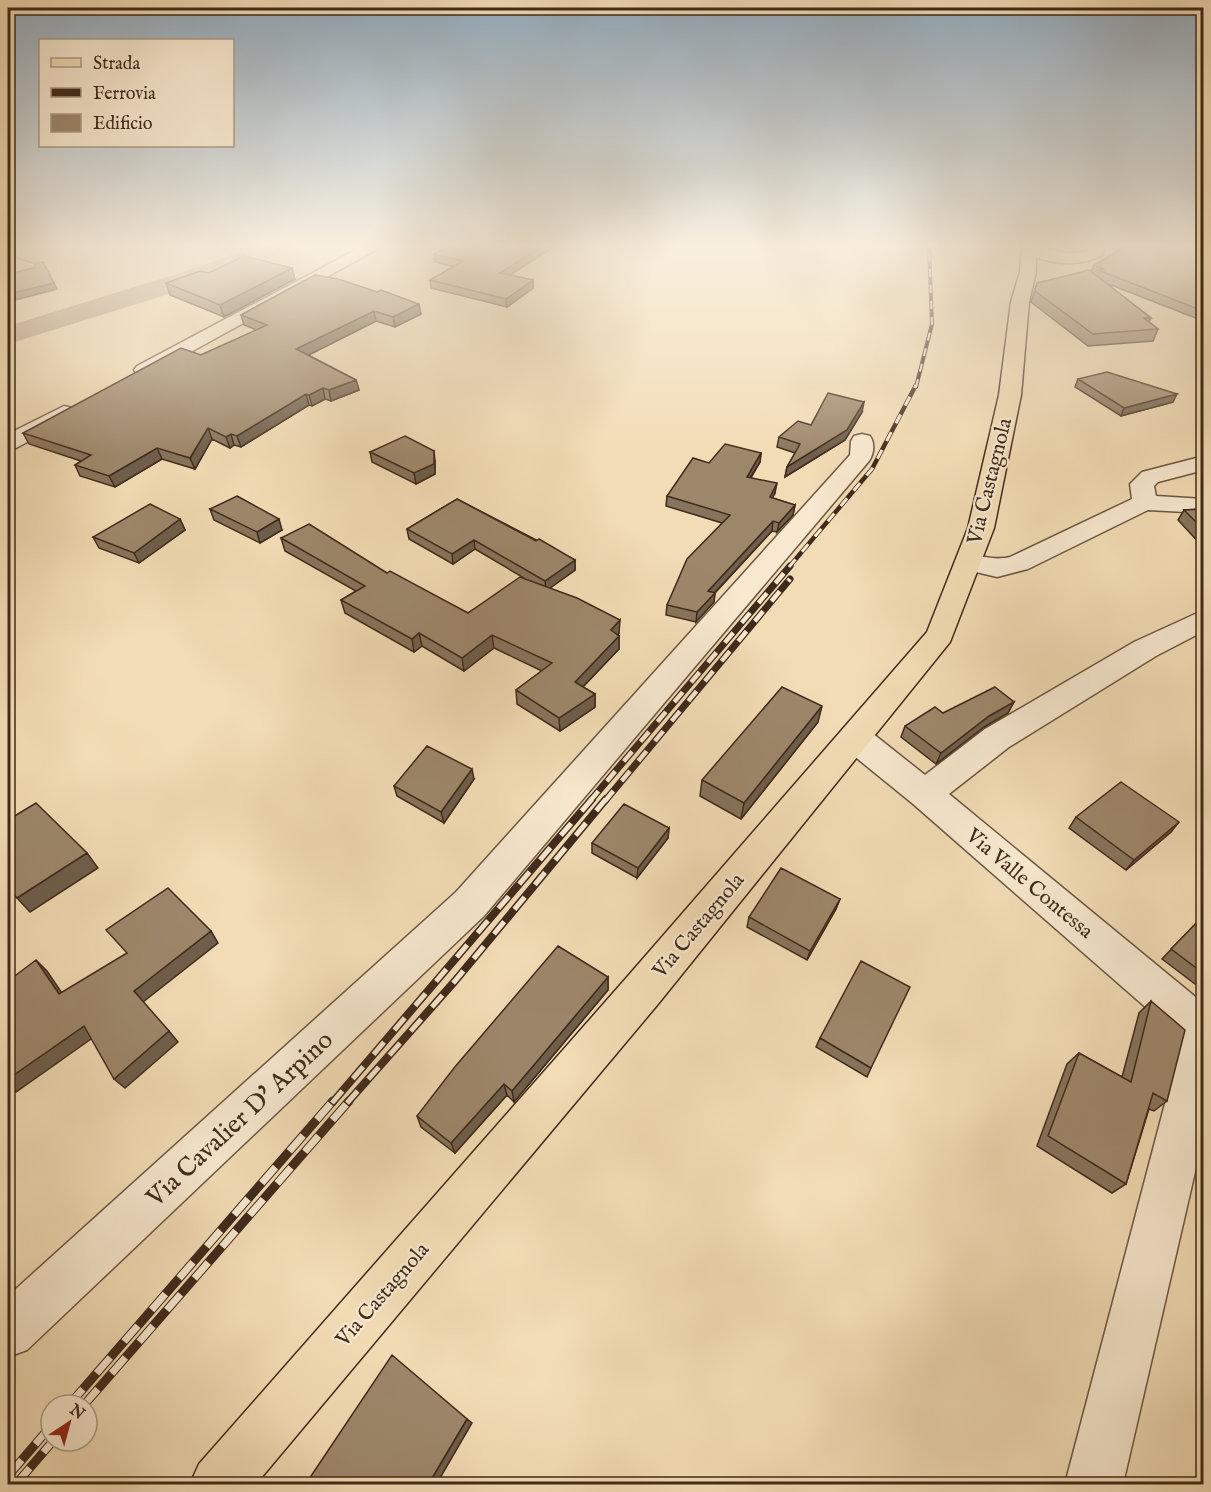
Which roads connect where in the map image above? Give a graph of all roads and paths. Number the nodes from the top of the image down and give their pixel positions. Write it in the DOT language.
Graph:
graph roads {
  1 [pos="245,316"];
  2 [pos="1020,316"];
  3 [pos="123,381"];
  4 [pos="81,404"];
  5 [pos="862,441"];
  6 [pos="8,443"];
  7 [pos="1203,463"];
  8 [pos="1145,502"];
  9 [pos="1203,506"];
  10 [pos="968,562"];
  11 [pos="1203,619"];
  12 [pos="855,738"];
  13 [pos="924,792"];
  14 [pos="1203,1031"];
  15 [pos="1203,1037"];
  16 [pos="8,1331"];
  17 [pos="219,1485"];
  18 [pos="1094,1485"];
  1 -- 3 [label="street"];
  2 -- 10 [label="main road, Via Castagnola"];
  4 -- 6 [label="street"];
  5 -- 16 [label="street, Via Cavalier D' Arpino"];
  7 -- 8 [label="street"];
  8 -- 9 [label="street"];
  8 -- 10 [label="street"];
  10 -- 12 [label="main road, Via Castagnola"];
  11 -- 13 [label="street"];
  12 -- 13 [label="street, Via Valle Contessa"];
  12 -- 17 [label="main road, Via Castagnola"];
  13 -- 14 [label="street, Via Valle Contessa"];
  15 -- 18 [label="street"];
}
